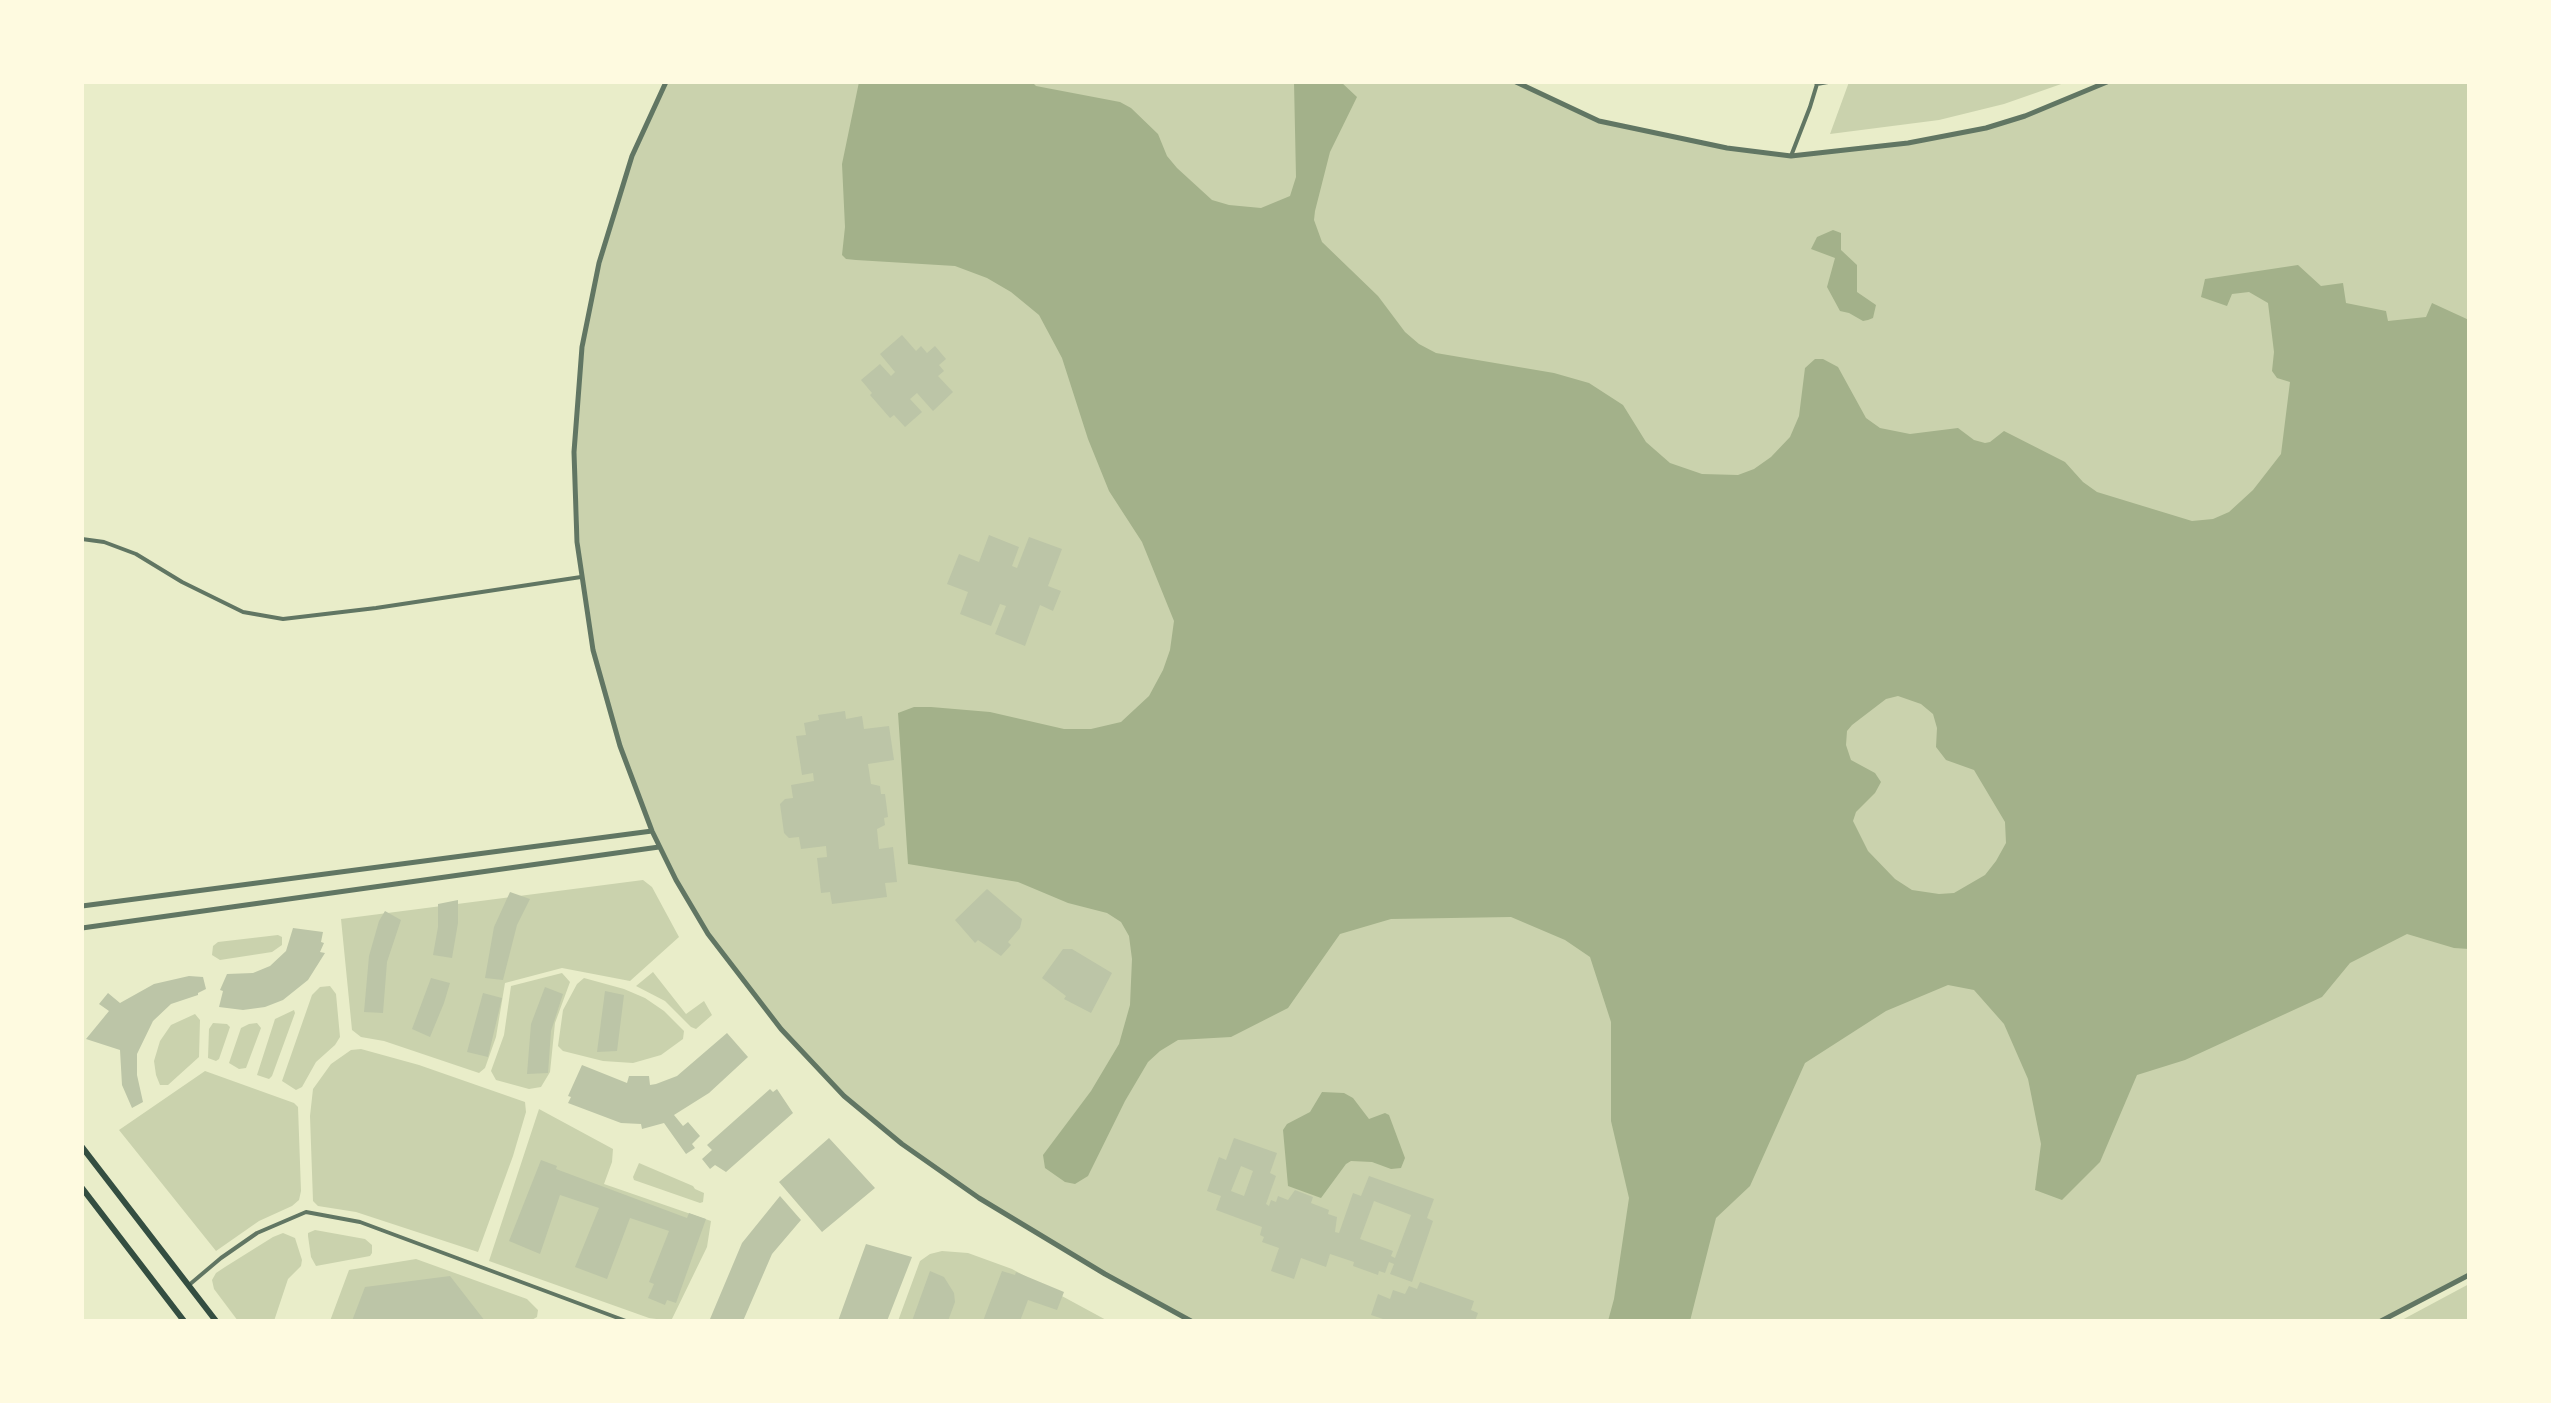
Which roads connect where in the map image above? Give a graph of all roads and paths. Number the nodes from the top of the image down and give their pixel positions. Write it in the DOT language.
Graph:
graph roads {
  1 [pos="666,82"];
  2 [pos="1516,82"];
  3 [pos="1828,82"];
  4 [pos="2107,82"];
  5 [pos="1816,83"];
  6 [pos="1791,156"];
  7 [pos="82,539"];
  8 [pos="581,577"];
  9 [pos="652,831"];
  10 [pos="660,847"];
  11 [pos="82,906"];
  12 [pos="82,928"];
  13 [pos="82,1147"];
  14 [pos="82,1188"];
  15 [pos="2469,1275"];
  16 [pos="189,1285"];
  17 [pos="184,1321"];
  18 [pos="216,1321"];
  19 [pos="626,1321"];
  20 [pos="1191,1321"];
  21 [pos="2381,1321"];
  1 -- 8 [label="street"];
  2 -- 6 [label="street"];
  3 -- 5 [label="street"];
  4 -- 6 [label="street"];
  5 -- 6 [label="street"];
  7 -- 8 [label="street"];
  8 -- 9 [label="street"];
  9 -- 10 [label="street"];
  9 -- 11 [label="street"];
  10 -- 12 [label="street"];
  10 -- 20 [label="street"];
  13 -- 16 [label="main road"];
  14 -- 17 [label="main road"];
  15 -- 21 [label="street"];
  16 -- 18 [label="main road"];
  16 -- 19 [label="street"];
}
